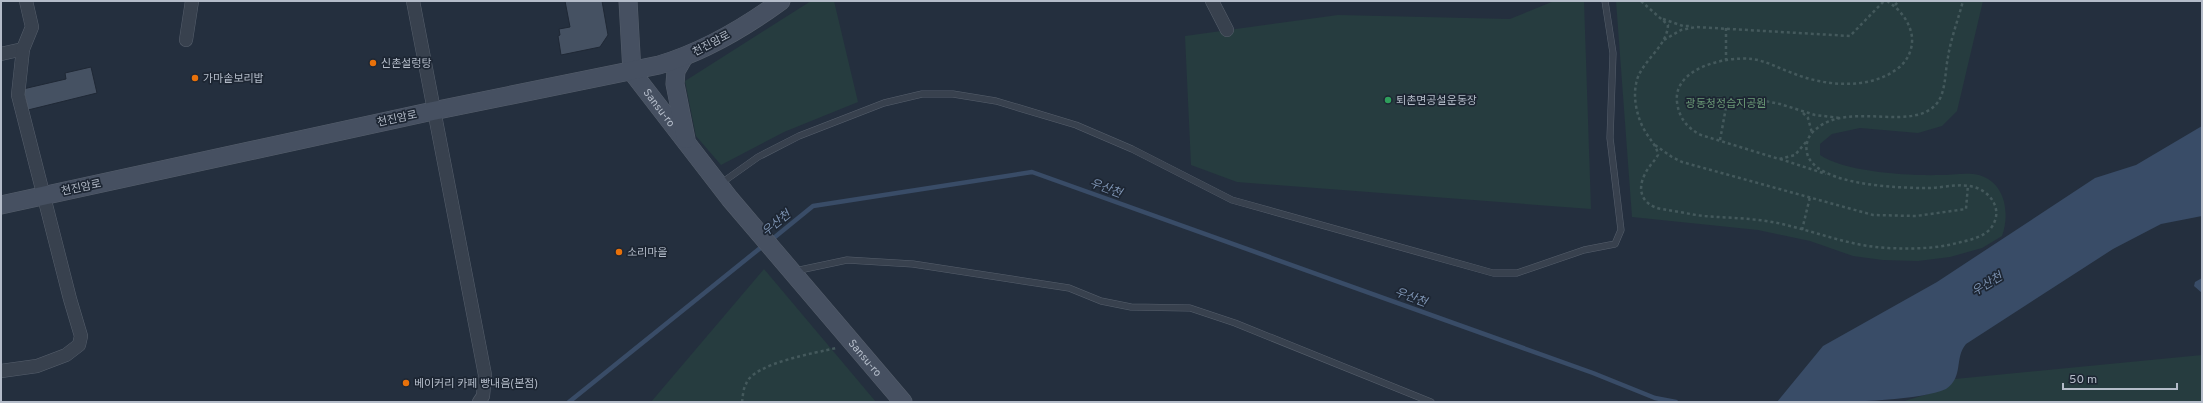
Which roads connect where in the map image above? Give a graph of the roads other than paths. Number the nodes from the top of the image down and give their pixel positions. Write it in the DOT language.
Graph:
graph roads {
  1 [pos="26,1"];
  2 [pos="192,1"];
  3 [pos="413,1"];
  4 [pos="628,1"];
  5 [pos="781,1"];
  6 [pos="1212,1"];
  7 [pos="1605,1"];
  8 [pos="1227,30"];
  9 [pos="186,40"];
  10 [pos="23,49"];
  11 [pos="1,54"];
  12 [pos="684,57"];
  13 [pos="632,72"];
  14 [pos="433,110"];
  15 [pos="687,146"];
  16 [pos="724,192"];
  17 [pos="44,196"];
  18 [pos="1,205"];
  19 [pos="794,272"];
  20 [pos="1,371"];
  21 [pos="479,402"];
  22 [pos="903,402"];
  23 [pos="1432,402"];
  1 -- 10 [label="street"];
  2 -- 9 [label="street"];
  3 -- 14 [label="street"];
  4 -- 13 [label="main road"];
  5 -- 12 [label="main road, 천진암로"];
  6 -- 8 [label="street"];
  7 -- 16 [label="lane"];
  10 -- 11 [label="street"];
  10 -- 17 [label="street"];
  12 -- 13 [label="main road, 천진암로"];
  12 -- 15 [label="main road"];
  13 -- 14 [label="main road, 천진암로"];
  13 -- 15 [label="main road, Sansu-ro"];
  14 -- 17 [label="main road, 천진암로"];
  14 -- 21 [label="street"];
  15 -- 16 [label="main road, Sansu-ro"];
  16 -- 19 [label="main road, Sansu-ro"];
  17 -- 18 [label="main road, 천진암로"];
  17 -- 20 [label="street"];
  19 -- 22 [label="main road, Sansu-ro"];
  19 -- 23 [label="lane"];
}
